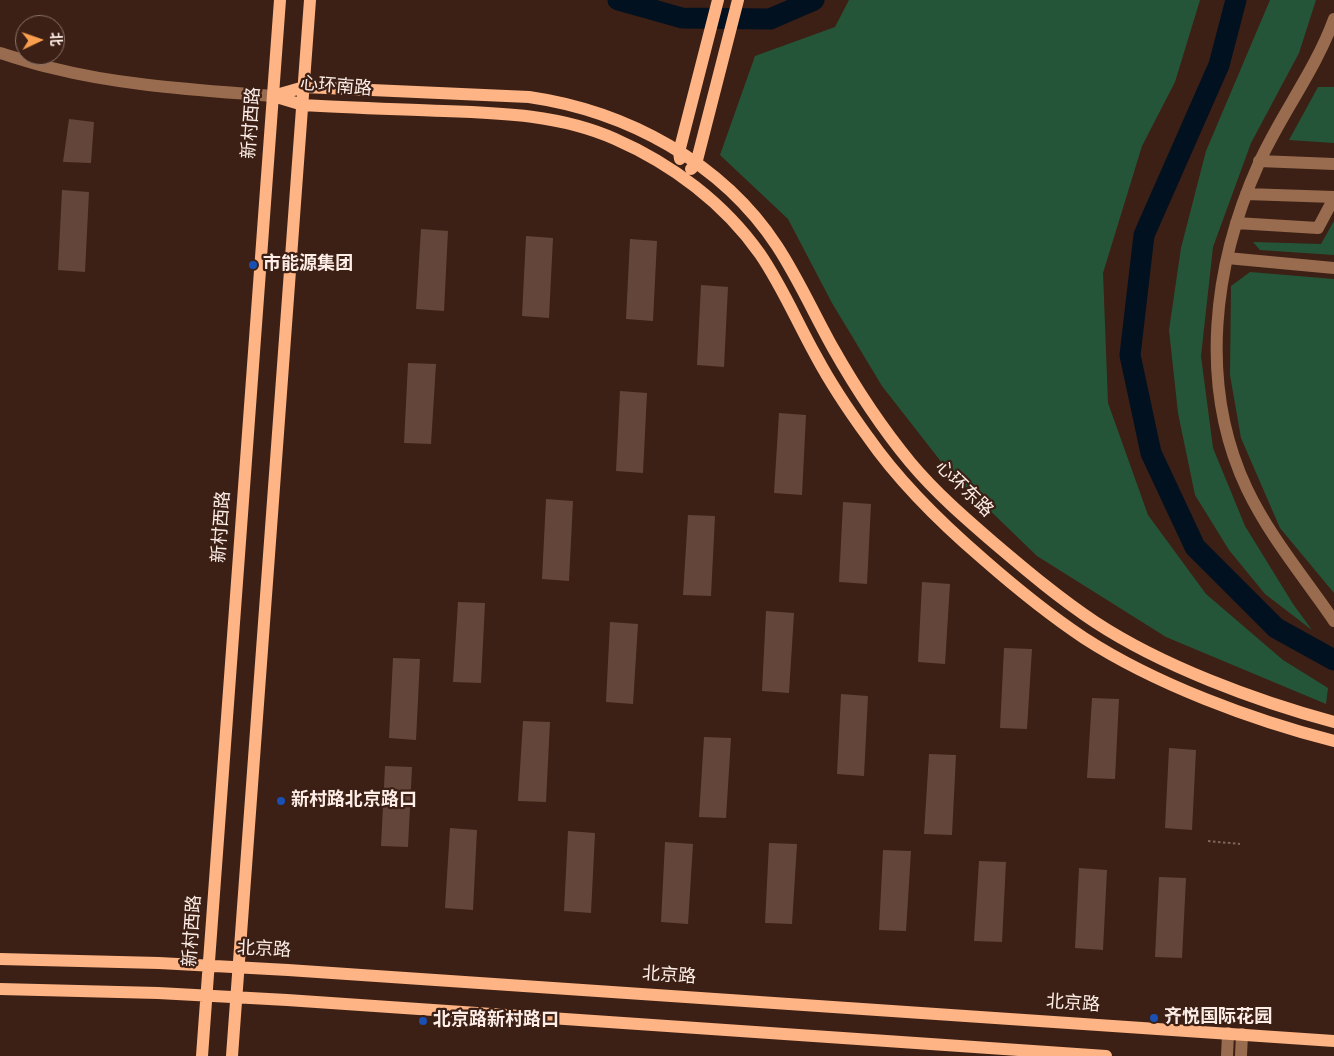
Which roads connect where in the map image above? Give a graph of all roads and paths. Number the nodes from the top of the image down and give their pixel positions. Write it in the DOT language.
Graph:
graph roads {
  1 [pos="280,0"];
  2 [pos="310,0"];
  3 [pos="718,0"];
  4 [pos="738,0"];
  5 [pos="1334,19"];
  6 [pos="0,53"];
  7 [pos="304,87"];
  8 [pos="273,96"];
  9 [pos="302,105"];
  10 [pos="679,152"];
  11 [pos="1260,162"];
  12 [pos="696,164"];
  13 [pos="1334,164"];
  14 [pos="684,176"];
  15 [pos="1246,194"];
  16 [pos="1334,198"];
  17 [pos="1236,223"];
  18 [pos="1227,258"];
  19 [pos="1334,268"];
  20 [pos="1334,621"];
  21 [pos="1334,722"];
  22 [pos="1334,742"];
  23 [pos="1208,841"];
  24 [pos="1240,844"];
  25 [pos="0,959"];
  26 [pos="208,966"];
  27 [pos="239,967"];
  28 [pos="0,989"];
  29 [pos="206,996"];
  30 [pos="237,997"];
  31 [pos="1228,1033"];
  32 [pos="1242,1034"];
  33 [pos="1334,1041"];
  34 [pos="202,1056"];
  35 [pos="232,1056"];
  36 [pos="1106,1056"];
  37 [pos="1227,1056"];
  38 [pos="1241,1056"];
  1 -- 8 [label="main road, 新村西路"];
  2 -- 7 [label="main road"];
  3 -- 10 [label="main road"];
  4 -- 12 [label="main road"];
  5 -- 11 [label="street"];
  6 -- 8 [label="street"];
  7 -- 8 [label="main road, 心环南路"];
  7 -- 9 [label="main road"];
  7 -- 10 [label="main road, 心环南路"];
  8 -- 9 [label="main road, 心环南路"];
  8 -- 26 [label="main road, 新村西路"];
  9 -- 14 [label="main road, 心环南路"];
  9 -- 27 [label="main road"];
  10 -- 12 [label="main road, 心环东路"];
  10 -- 14 [label="main road"];
  11 -- 13 [label="street"];
  11 -- 15 [label="street"];
  12 -- 14 [label="main road"];
  12 -- 21 [label="main road, 心环东路"];
  14 -- 22 [label="main road, 心环东路"];
  15 -- 16 [label="street"];
  15 -- 17 [label="street"];
  16 -- 17 [label="street"];
  17 -- 18 [label="street"];
  18 -- 19 [label="street"];
  18 -- 20 [label="street"];
  23 -- 24 [label="path"];
  25 -- 26 [label="main road, 北京路"];
  26 -- 27 [label="main road, 北京路"];
  26 -- 29 [label="main road, 新村西路"];
  27 -- 30 [label="main road"];
  27 -- 31 [label="main road, 北京路"];
  28 -- 29 [label="main road"];
  29 -- 30 [label="main road"];
  29 -- 34 [label="main road, 新村西路"];
  30 -- 35 [label="main road"];
  30 -- 36 [label="main road"];
  31 -- 32 [label="main road, 北京路"];
  31 -- 37 [label="street"];
  32 -- 33 [label="main road, 北京路"];
  32 -- 38 [label="street"];
}
